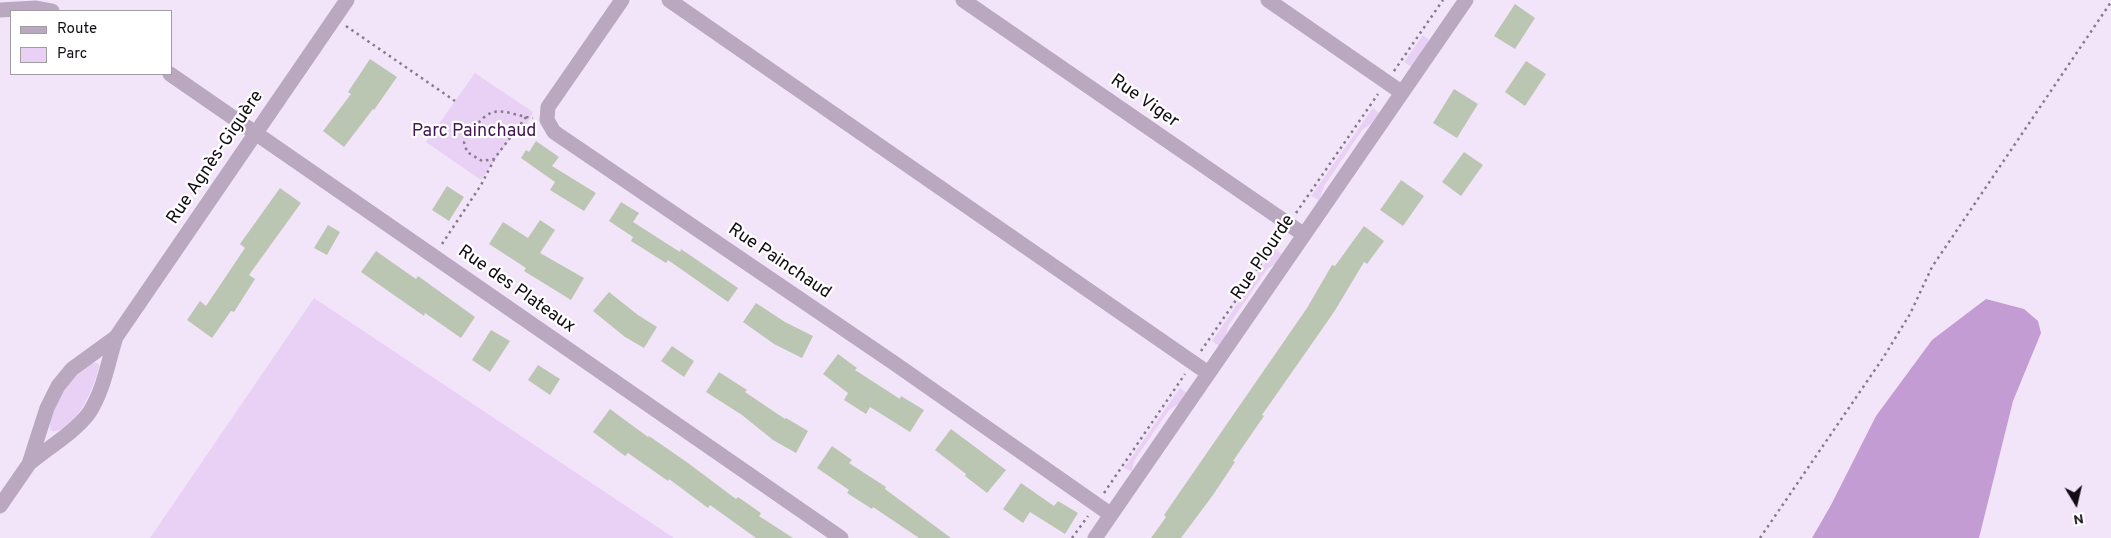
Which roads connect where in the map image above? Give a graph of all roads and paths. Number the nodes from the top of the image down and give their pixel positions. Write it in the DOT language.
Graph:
graph roads {
  1 [pos="347,0"];
  2 [pos="622,0"];
  3 [pos="669,0"];
  4 [pos="964,0"];
  5 [pos="1268,0"];
  6 [pos="1443,0"];
  7 [pos="1466,0"];
  8 [pos="2111,2"];
  9 [pos="34,4"];
  10 [pos="0,10"];
  11 [pos="49,10"];
  12 [pos="335,18"];
  13 [pos="171,75"];
  14 [pos="1386,82"];
  15 [pos="1401,92"];
  16 [pos="455,101"];
  17 [pos="526,117"];
  18 [pos="547,120"];
  19 [pos="256,132"];
  20 [pos="494,159"];
  21 [pos="1288,224"];
  22 [pos="1303,234"];
  23 [pos="434,256"];
  24 [pos="116,337"];
  25 [pos="1193,362"];
  26 [pos="1208,373"];
  27 [pos="29,464"];
  28 [pos="1096,504"];
  29 [pos="0,506"];
  30 [pos="1110,514"];
  31 [pos="841,538"];
  32 [pos="1072,538"];
  33 [pos="1095,538"];
  34 [pos="1760,538"];
  1 -- 12 [label="street, Rue Agnès-Giguère"];
  2 -- 18 [label="street"];
  3 -- 25 [label="street"];
  4 -- 21 [label="street, Rue Viger"];
  5 -- 14 [label="street"];
  6 -- 14 [label="path"];
  7 -- 15 [label="street, Rue Plourde"];
  8 -- 34 [label="path"];
  9 -- 10 [label="street"];
  9 -- 11 [label="street"];
  12 -- 16 [label="path"];
  12 -- 19 [label="street, Rue Agnès-Giguère"];
  13 -- 19 [label="street, Rue des Plateaux"];
  14 -- 15 [label="street"];
  14 -- 21 [label="path"];
  15 -- 22 [label="street, Rue Plourde"];
  17 -- 18 [label="path"];
  17 -- 20 [label="path"];
  17 -- 20 [label="path"];
  18 -- 28 [label="street, Rue Painchaud"];
  19 -- 23 [label="street, Rue des Plateaux"];
  19 -- 24 [label="street, Rue Agnès-Giguère"];
  20 -- 23 [label="path"];
  21 -- 22 [label="street, Rue Viger"];
  21 -- 25 [label="path"];
  22 -- 26 [label="street, Rue Plourde"];
  23 -- 31 [label="street, Rue des Plateaux"];
  24 -- 27 [label="street, Rue Agnès-Giguère"];
  24 -- 27 [label="street, Rue Agnès-Giguère"];
  25 -- 26 [label="street"];
  25 -- 28 [label="path"];
  26 -- 30 [label="street, Rue Plourde"];
  27 -- 29 [label="street, Rue Agnès-Giguère"];
  28 -- 30 [label="street, Rue Painchaud"];
  28 -- 32 [label="path"];
  30 -- 33 [label="street, Rue Plourde"];
}
